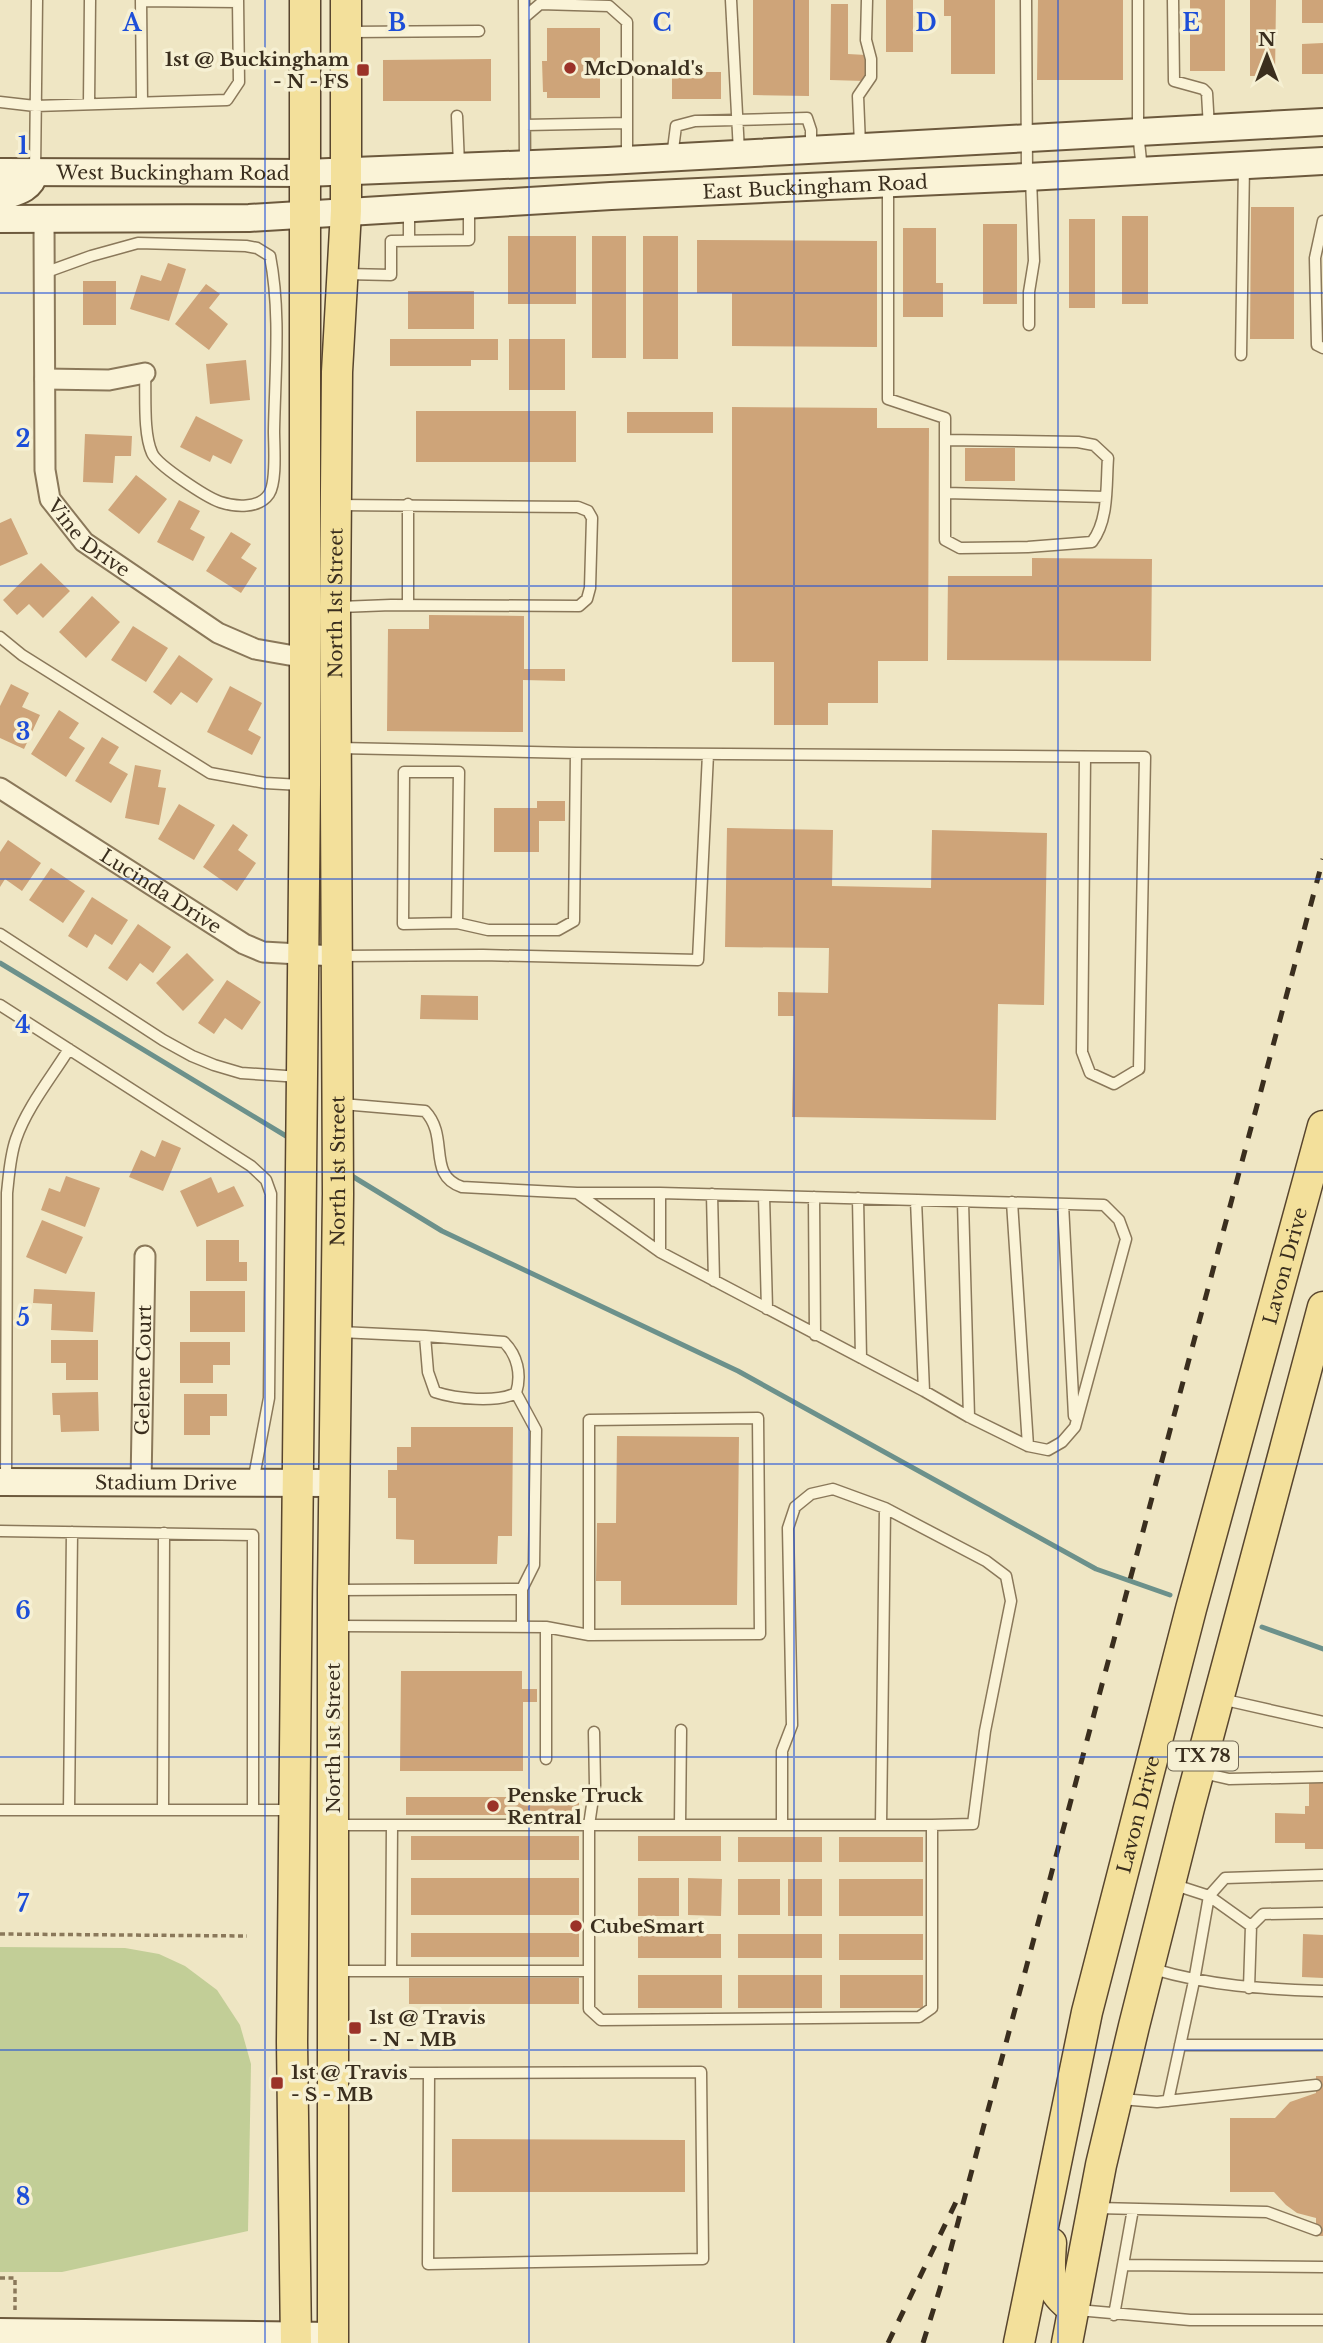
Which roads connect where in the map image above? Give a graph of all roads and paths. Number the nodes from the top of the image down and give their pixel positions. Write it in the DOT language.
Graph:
graph roads {
  1 [pos="37,0"];
  2 [pos="90,0"];
  3 [pos="305,0"];
  4 [pos="346,0"];
  5 [pos="524,0"];
  6 [pos="731,0"];
  7 [pos="867,0"];
  8 [pos="1026,0"];
  9 [pos="1138,0"];
  10 [pos="1173,0"];
  11 [pos="141,1"];
  12 [pos="193,1"];
  13 [pos="238,1"];
  14 [pos="526,16"];
  15 [pos="479,31"];
  16 [pos="346,32"];
  17 [pos="0,102"];
  18 [pos="142,102"];
  19 [pos="89,104"];
  20 [pos="35,106"];
  21 [pos="457,116"];
  22 [pos="738,119"];
  23 [pos="1323,122"];
  24 [pos="627,123"];
  25 [pos="525,125"];
  26 [pos="1209,128"];
  27 [pos="1138,132"];
  28 [pos="1025,138"];
  29 [pos="888,144"];
  30 [pos="860,146"];
  31 [pos="811,149"];
  32 [pos="739,153"];
  33 [pos="672,157"];
  34 [pos="627,159"];
  35 [pos="1323,161"];
  36 [pos="525,164"];
  37 [pos="1244,165"];
  38 [pos="458,167"];
  39 [pos="1142,170"];
  40 [pos="345,171"];
  41 [pos="0,172"];
  42 [pos="35,172"];
  43 [pos="305,173"];
  44 [pos="1029,177"];
  45 [pos="888,184"];
  46 [pos="630,195"];
  47 [pos="0,197"];
  48 [pos="469,204"];
  49 [pos="409,208"];
  50 [pos="345,211"];
  51 [pos="305,214"];
  52 [pos="0,219"];
  53 [pos="44,219"];
  54 [pos="1323,221"];
  55 [pos="409,241"];
  56 [pos="44,273"];
  57 [pos="342,274"];
  58 [pos="1030,326"];
  59 [pos="1323,348"];
  60 [pos="1241,355"];
  61 [pos="145,373"];
  62 [pos="45,379"];
  63 [pos="945,440"];
  64 [pos="945,493"];
  65 [pos="1106,497"];
  66 [pos="408,504"];
  67 [pos="336,505"];
  68 [pos="336,537"];
  69 [pos="306,538"];
  70 [pos="408,605"];
  71 [pos="335,608"];
  72 [pos="0,637"];
  73 [pos="306,658"];
  74 [pos="335,747"];
  75 [pos="576,753"];
  76 [pos="708,754"];
  77 [pos="1085,757"];
  78 [pos="320,785"];
  79 [pos="0,788"];
  80 [pos="457,923"];
  81 [pos="0,934"];
  82 [pos="303,955"];
  83 [pos="335,956"];
  84 [pos="0,1005"];
  85 [pos="69,1049"];
  86 [pos="303,1077"];
  87 [pos="338,1113"];
  88 [pos="1323,1126"];
  89 [pos="302,1179"];
  90 [pos="577,1193"];
  91 [pos="660,1193"];
  92 [pos="712,1195"];
  93 [pos="764,1196"];
  94 [pos="814,1197"];
  95 [pos="858,1198"];
  96 [pos="916,1200"];
  97 [pos="963,1202"];
  98 [pos="1013,1202"];
  99 [pos="1063,1204"];
  100 [pos="660,1252"];
  101 [pos="145,1256"];
  102 [pos="714,1281"];
  103 [pos="1323,1307"];
  104 [pos="767,1309"];
  105 [pos="336,1332"];
  106 [pos="815,1335"];
  107 [pos="425,1336"];
  108 [pos="861,1357"];
  109 [pos="924,1391"];
  110 [pos="516,1393"];
  111 [pos="969,1417"];
  112 [pos="1075,1427"];
  113 [pos="1028,1446"];
  114 [pos="3,1482"];
  115 [pos="253,1483"];
  116 [pos="334,1483"];
  117 [pos="141,1484"];
  118 [pos="300,1484"];
  119 [pos="885,1508"];
  120 [pos="0,1531"];
  121 [pos="72,1532"];
  122 [pos="164,1533"];
  123 [pos="522,1589"];
  124 [pos="333,1590"];
  125 [pos="333,1626"];
  126 [pos="522,1627"];
  127 [pos="546,1627"];
  128 [pos="589,1635"];
  129 [pos="1219,1699"];
  130 [pos="1323,1722"];
  131 [pos="681,1730"];
  132 [pos="594,1732"];
  133 [pos="546,1759"];
  134 [pos="1199,1772"];
  135 [pos="1323,1777"];
  136 [pos="0,1810"];
  137 [pos="69,1810"];
  138 [pos="163,1810"];
  139 [pos="253,1810"];
  140 [pos="295,1810"];
  141 [pos="333,1825"];
  142 [pos="392,1825"];
  143 [pos="589,1825"];
  144 [pos="680,1825"];
  145 [pos="782,1825"];
  146 [pos="881,1825"];
  147 [pos="932,1825"];
  148 [pos="1323,1875"];
  149 [pos="1170,1883"];
  150 [pos="1209,1896"];
  151 [pos="1323,1913"];
  152 [pos="1251,1926"];
  153 [pos="0,1934"];
  154 [pos="247,1936"];
  155 [pos="1099,1962"];
  156 [pos="1149,1968"];
  157 [pos="333,1971"];
  158 [pos="391,1971"];
  159 [pos="589,1971"];
  160 [pos="1194,1981"];
  161 [pos="1249,1988"];
  162 [pos="1323,1991"];
  163 [pos="1180,2045"];
  164 [pos="1323,2045"];
  165 [pos="293,2073"];
  166 [pos="333,2073"];
  167 [pos="429,2073"];
  168 [pos="1316,2085"];
  169 [pos="1117,2099"];
  170 [pos="1168,2101"];
  171 [pos="1058,2148"];
  172 [pos="1093,2208"];
  173 [pos="1133,2209"];
  174 [pos="1316,2230"];
  175 [pos="1123,2265"];
  176 [pos="1323,2267"];
  177 [pos="0,2278"];
  178 [pos="1074,2309"];
  179 [pos="1114,2315"];
  180 [pos="1323,2320"];
  181 [pos="8,2322"];
  182 [pos="296,2339"];
  183 [pos="333,2340"];
  184 [pos="1018,2343"];
  185 [pos="1067,2343"];
  1 -- 20 [label="lane"];
  2 -- 19 [label="lane"];
  3 -- 43 [label="main road, North 1st Street"];
  4 -- 16 [label="main road, North 1st Street"];
  5 -- 14 [label="lane"];
  6 -- 22 [label="lane"];
  7 -- 30 [label="lane"];
  8 -- 28 [label="lane"];
  9 -- 27 [label="lane"];
  10 -- 26 [label="lane"];
  11 -- 12 [label="lane"];
  11 -- 18 [label="lane"];
  12 -- 13 [label="lane"];
  13 -- 18 [label="lane"];
  14 -- 24 [label="lane"];
  14 -- 25 [label="lane"];
  15 -- 16 [label="lane"];
  16 -- 40 [label="main road, North 1st Street"];
  17 -- 20 [label="lane"];
  18 -- 19 [label="lane"];
  19 -- 20 [label="lane"];
  20 -- 42 [label="lane"];
  21 -- 38 [label="lane"];
  22 -- 31 [label="lane"];
  22 -- 32 [label="lane"];
  22 -- 33 [label="lane"];
  23 -- 26 [label="main road, East Buckingham Road"];
  24 -- 25 [label="lane"];
  24 -- 34 [label="lane"];
  25 -- 36 [label="lane"];
  26 -- 27 [label="main road, East Buckingham Road"];
  27 -- 28 [label="main road, East Buckingham Road"];
  27 -- 39 [label="lane"];
  28 -- 29 [label="main road, East Buckingham Road"];
  28 -- 44 [label="lane"];
  29 -- 30 [label="main road, East Buckingham Road"];
  29 -- 45 [label="main road"];
  30 -- 31 [label="main road, East Buckingham Road"];
  31 -- 32 [label="main road, East Buckingham Road"];
  32 -- 33 [label="main road, East Buckingham Road"];
  33 -- 34 [label="main road, East Buckingham Road"];
  34 -- 36 [label="main road, East Buckingham Road"];
  34 -- 46 [label="main road"];
  35 -- 37 [label="main road, East Buckingham Road"];
  36 -- 38 [label="main road, East Buckingham Road"];
  37 -- 39 [label="main road, East Buckingham Road"];
  37 -- 60 [label="lane"];
  38 -- 40 [label="main road, East Buckingham Road"];
  39 -- 44 [label="main road, East Buckingham Road"];
  40 -- 43 [label="main road, West Buckingham Road"];
  40 -- 50 [label="main road, North 1st Street"];
  41 -- 42 [label="main road, West Buckingham Road"];
  42 -- 43 [label="main road, West Buckingham Road"];
  42 -- 47 [label="main road"];
  43 -- 51 [label="main road, North 1st Street"];
  44 -- 45 [label="main road, East Buckingham Road"];
  44 -- 58 [label="lane"];
  45 -- 46 [label="main road, East Buckingham Road"];
  45 -- 63 [label="lane"];
  46 -- 48 [label="main road, East Buckingham Road"];
  48 -- 49 [label="main road, East Buckingham Road"];
  48 -- 55 [label="lane"];
  49 -- 50 [label="main road, East Buckingham Road"];
  49 -- 55 [label="lane"];
  50 -- 51 [label="main road, East Buckingham Road"];
  50 -- 57 [label="main road, North 1st Street"];
  51 -- 53 [label="main road"];
  51 -- 69 [label="main road, North 1st Street"];
  52 -- 53 [label="main road"];
  53 -- 56 [label="street, Vine Drive"];
  54 -- 59 [label="lane"];
  55 -- 57 [label="lane"];
  56 -- 61 [label="lane"];
  56 -- 62 [label="street, Vine Drive"];
  57 -- 67 [label="main road, North 1st Street"];
  61 -- 62 [label="street"];
  62 -- 73 [label="street, Vine Drive"];
  63 -- 64 [label="lane"];
  63 -- 65 [label="lane"];
  64 -- 65 [label="lane"];
  64 -- 65 [label="lane"];
  66 -- 67 [label="lane"];
  66 -- 70 [label="lane"];
  66 -- 70 [label="lane"];
  67 -- 68 [label="main road, North 1st Street"];
  68 -- 69 [label="main road"];
  68 -- 71 [label="main road, North 1st Street"];
  69 -- 73 [label="main road, North 1st Street"];
  70 -- 71 [label="lane"];
  71 -- 74 [label="main road, North 1st Street"];
  72 -- 78 [label="lane"];
  73 -- 78 [label="main road, North 1st Street"];
  74 -- 75 [label="lane"];
  74 -- 78 [label="main road, North 1st Street"];
  75 -- 76 [label="lane"];
  75 -- 80 [label="lane"];
  76 -- 77 [label="lane"];
  76 -- 83 [label="lane"];
  77 -- 77 [label="lane"];
  78 -- 82 [label="main road, North 1st Street"];
  78 -- 83 [label="main road, North 1st Street"];
  79 -- 82 [label="street, Lucinda Drive"];
  80 -- 80 [label="lane"];
  81 -- 86 [label="lane"];
  82 -- 83 [label="street, Lucinda Drive"];
  82 -- 86 [label="main road, North 1st Street"];
  83 -- 87 [label="main road, North 1st Street"];
  84 -- 85 [label="lane"];
  85 -- 114 [label="lane"];
  85 -- 115 [label="lane"];
  86 -- 89 [label="main road, North 1st Street"];
  87 -- 90 [label="lane"];
  87 -- 105 [label="main road, North 1st Street"];
  88 -- 155 [label="main road, Lavon Drive / TX 78"];
  89 -- 105 [label="main road"];
  89 -- 118 [label="main road, North 1st Street"];
  90 -- 91 [label="lane"];
  90 -- 100 [label="lane"];
  91 -- 92 [label="lane"];
  91 -- 100 [label="lane"];
  92 -- 93 [label="lane"];
  92 -- 102 [label="lane"];
  93 -- 94 [label="lane"];
  93 -- 104 [label="lane"];
  94 -- 95 [label="lane"];
  94 -- 106 [label="lane"];
  95 -- 96 [label="lane"];
  95 -- 108 [label="lane"];
  96 -- 97 [label="lane"];
  96 -- 109 [label="lane"];
  97 -- 98 [label="lane"];
  97 -- 111 [label="lane"];
  98 -- 99 [label="lane"];
  98 -- 113 [label="lane"];
  99 -- 112 [label="lane"];
  99 -- 112 [label="lane"];
  100 -- 102 [label="lane"];
  101 -- 117 [label="street, Gelene Court"];
  102 -- 104 [label="lane"];
  103 -- 129 [label="main road, TX 78"];
  104 -- 106 [label="lane"];
  105 -- 107 [label="lane"];
  105 -- 116 [label="main road, North 1st Street"];
  106 -- 108 [label="lane"];
  107 -- 110 [label="lane"];
  107 -- 110 [label="lane"];
  108 -- 109 [label="lane"];
  109 -- 111 [label="lane"];
  110 -- 123 [label="lane"];
  111 -- 113 [label="lane"];
  112 -- 113 [label="lane"];
  114 -- 117 [label="main road, Stadium Drive"];
  115 -- 117 [label="main road, Stadium Drive"];
  115 -- 118 [label="main road, Stadium Drive"];
  116 -- 118 [label="main road, Stadium Drive"];
  116 -- 124 [label="main road, North 1st Street"];
  118 -- 140 [label="main road, North 1st Street"];
  119 -- 145 [label="lane"];
  119 -- 146 [label="lane"];
  119 -- 147 [label="lane"];
  120 -- 121 [label="lane"];
  121 -- 122 [label="lane"];
  121 -- 137 [label="lane"];
  122 -- 138 [label="lane"];
  122 -- 139 [label="lane"];
  123 -- 124 [label="lane"];
  123 -- 126 [label="lane"];
  124 -- 125 [label="main road, North 1st Street"];
  125 -- 126 [label="lane"];
  125 -- 141 [label="main road, North 1st Street"];
  126 -- 127 [label="lane"];
  127 -- 128 [label="lane"];
  127 -- 133 [label="lane"];
  128 -- 128 [label="lane"];
  129 -- 130 [label="lane"];
  129 -- 134 [label="main road, TX 78"];
  131 -- 144 [label="lane"];
  132 -- 143 [label="lane"];
  134 -- 135 [label="lane"];
  134 -- 149 [label="main road, TX 78"];
  136 -- 137 [label="lane"];
  137 -- 138 [label="lane"];
  138 -- 139 [label="lane"];
  139 -- 140 [label="lane"];
  140 -- 165 [label="main road, North 1st Street"];
  141 -- 142 [label="lane"];
  141 -- 157 [label="main road, North 1st Street"];
  142 -- 143 [label="lane"];
  142 -- 158 [label="lane"];
  143 -- 144 [label="lane"];
  143 -- 159 [label="lane"];
  144 -- 145 [label="lane"];
  145 -- 146 [label="lane"];
  146 -- 147 [label="lane"];
  147 -- 159 [label="lane"];
  148 -- 150 [label="lane"];
  149 -- 150 [label="lane"];
  149 -- 156 [label="main road, TX 78"];
  150 -- 152 [label="lane"];
  150 -- 160 [label="lane"];
  151 -- 152 [label="lane"];
  152 -- 161 [label="lane"];
  153 -- 154 [label="path"];
  155 -- 156 [label="main road"];
  155 -- 171 [label="main road, Lavon Drive / TX 78"];
  156 -- 160 [label="lane"];
  156 -- 169 [label="main road, TX 78"];
  157 -- 158 [label="lane"];
  157 -- 166 [label="main road, North 1st Street"];
  158 -- 159 [label="lane"];
  160 -- 161 [label="lane"];
  160 -- 163 [label="lane"];
  161 -- 162 [label="lane"];
  163 -- 164 [label="lane"];
  163 -- 170 [label="lane"];
  165 -- 166 [label="main road"];
  165 -- 182 [label="main road, North 1st Street"];
  166 -- 167 [label="lane"];
  166 -- 183 [label="main road, North 1st Street"];
  167 -- 167 [label="lane"];
  168 -- 170 [label="lane"];
  169 -- 170 [label="lane"];
  169 -- 172 [label="main road, TX 78"];
  171 -- 178 [label="main road"];
  171 -- 184 [label="main road, Lavon Drive / TX 78"];
  172 -- 173 [label="lane"];
  172 -- 178 [label="main road, TX 78"];
  173 -- 174 [label="lane"];
  173 -- 175 [label="lane"];
  175 -- 176 [label="lane"];
  175 -- 179 [label="lane"];
  177 -- 181 [label="path"];
  178 -- 179 [label="lane"];
  178 -- 185 [label="main road, TX 78"];
  179 -- 180 [label="lane"];
  181 -- 182 [label="main road"];
  182 -- 183 [label="main road"];
}
